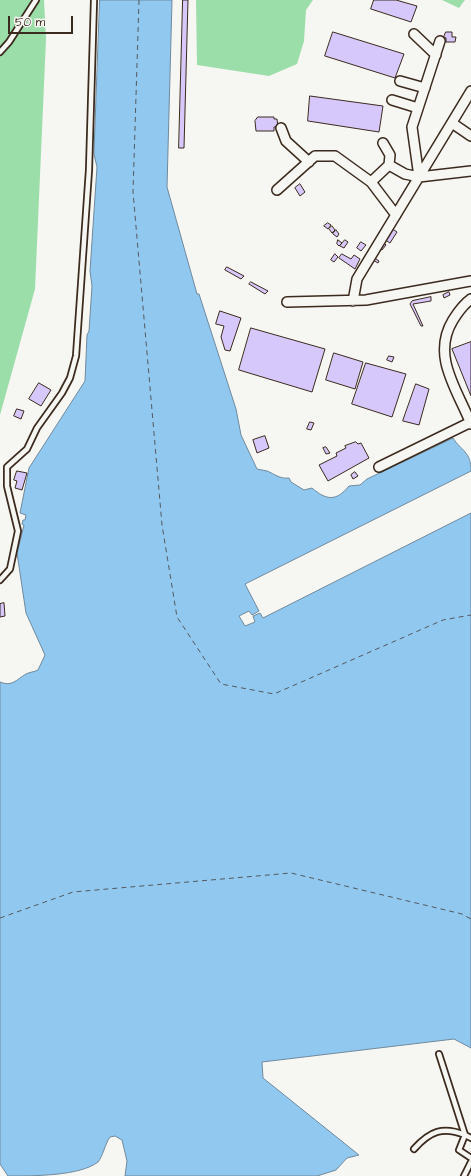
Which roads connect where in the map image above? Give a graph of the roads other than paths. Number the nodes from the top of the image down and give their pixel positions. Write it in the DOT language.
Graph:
graph roads {
  1 [pos="36,0"];
  2 [pos="94,0"];
  3 [pos="414,34"];
  4 [pos="440,41"];
  5 [pos="0,52"];
  6 [pos="436,55"];
  7 [pos="400,81"];
  8 [pos="425,88"];
  9 [pos="471,91"];
  10 [pos="392,100"];
  11 [pos="418,108"];
  12 [pos="452,123"];
  13 [pos="281,128"];
  14 [pos="471,136"];
  15 [pos="383,143"];
  16 [pos="309,162"];
  17 [pos="389,165"];
  18 [pos="471,171"];
  19 [pos="419,177"];
  20 [pos="371,182"];
  21 [pos="277,190"];
  22 [pos="396,215"];
  23 [pos="471,281"];
  24 [pos="471,299"];
  25 [pos="353,301"];
  26 [pos="287,302"];
  27 [pos="471,422"];
  28 [pos="379,466"];
  29 [pos="0,580"];
  30 [pos="439,1054"];
  31 [pos="466,1135"];
  32 [pos="471,1138"];
  33 [pos="414,1149"];
  34 [pos="471,1158"];
  35 [pos="471,1162"];
  36 [pos="464,1176"];
  1 -- 5 [label="lane"];
  2 -- 29 [label="lane"];
  3 -- 6 [label="street"];
  4 -- 6 [label="street"];
  6 -- 8 [label="street"];
  7 -- 8 [label="street"];
  8 -- 11 [label="street"];
  9 -- 12 [label="street"];
  10 -- 11 [label="street"];
  11 -- 19 [label="street"];
  12 -- 14 [label="street"];
  12 -- 19 [label="street"];
  13 -- 16 [label="street"];
  15 -- 17 [label="street"];
  16 -- 20 [label="street"];
  16 -- 21 [label="street"];
  17 -- 19 [label="street"];
  17 -- 20 [label="street"];
  18 -- 19 [label="street"];
  19 -- 22 [label="street"];
  20 -- 22 [label="street"];
  22 -- 25 [label="street"];
  23 -- 25 [label="street"];
  24 -- 27 [label="street"];
  25 -- 26 [label="street"];
  27 -- 28 [label="street"];
  30 -- 31 [label="lane"];
  31 -- 32 [label="lane"];
  31 -- 33 [label="lane"];
  31 -- 34 [label="lane"];
  35 -- 36 [label="lane"];
}
